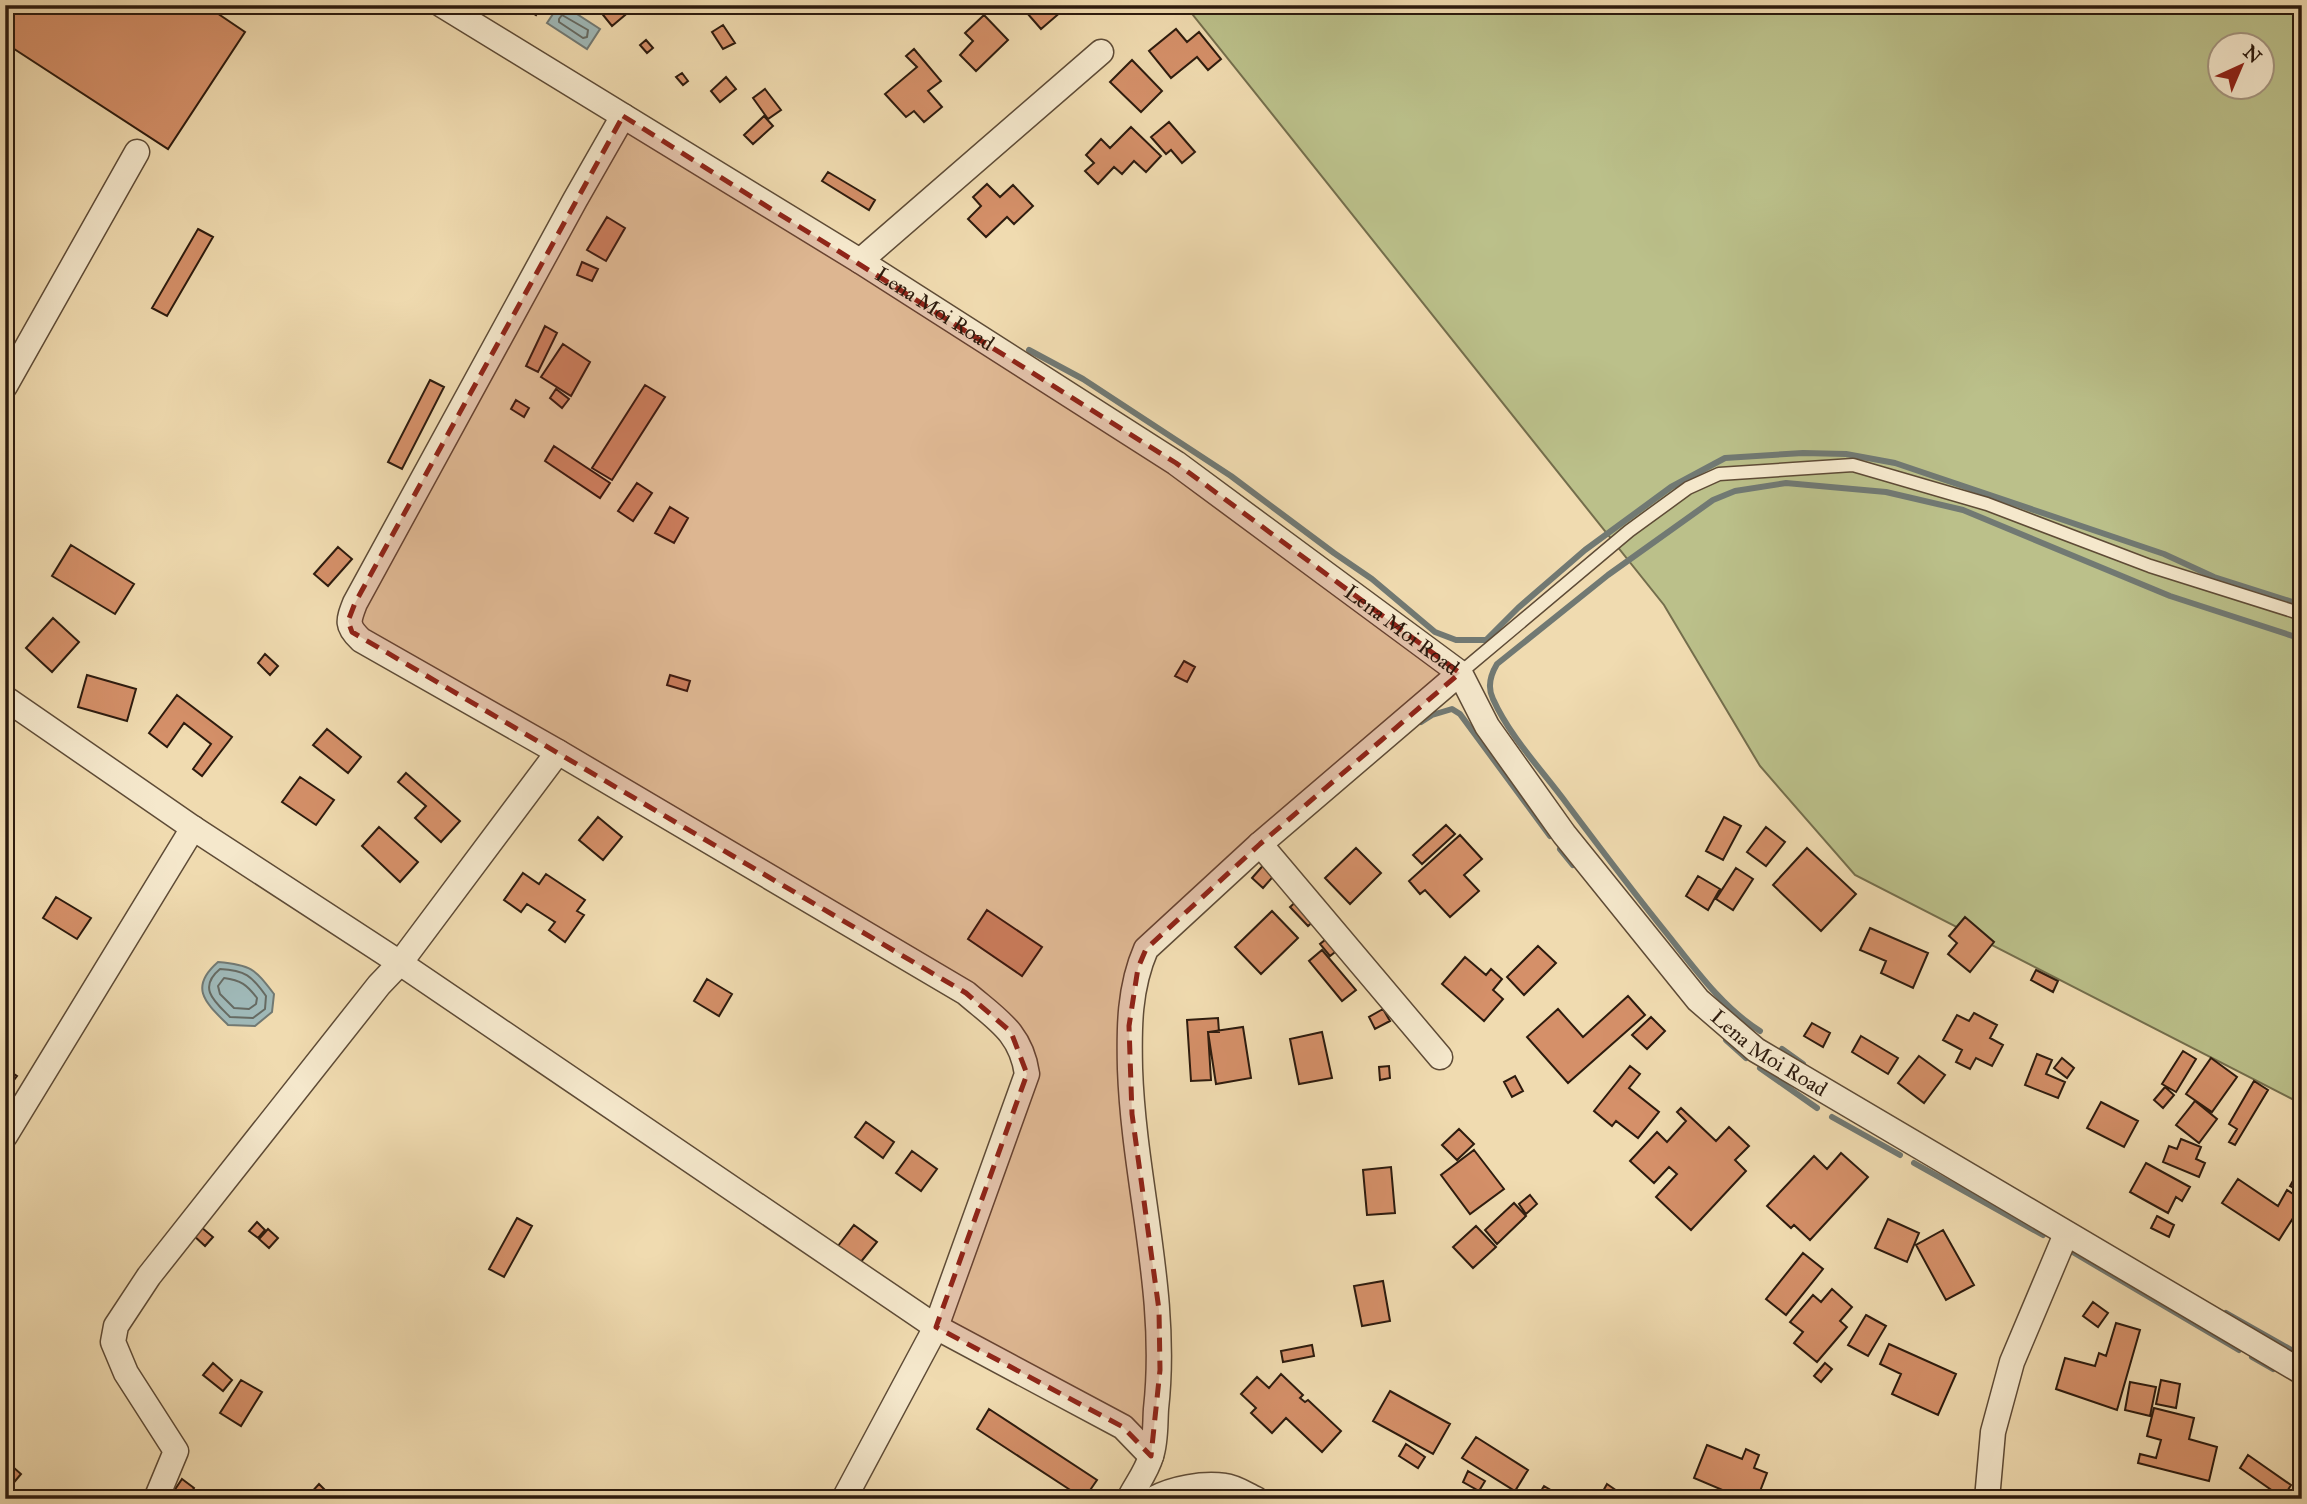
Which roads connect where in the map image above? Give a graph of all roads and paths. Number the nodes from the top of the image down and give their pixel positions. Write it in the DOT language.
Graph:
graph roads {
  1 [pos="442,5"];
  2 [pos="1101,52"];
  3 [pos="624,116"];
  4 [pos="137,152"];
  5 [pos="860,261"];
  6 [pos="5,386"];
  7 [pos="2302,614"];
  8 [pos="1460,673"];
  9 [pos="5,698"];
  10 [pos="558,752"];
  11 [pos="193,828"];
  12 [pos="1260,844"];
  13 [pos="400,963"];
  14 [pos="1440,1056"];
  15 [pos="5,1136"];
  16 [pos="2066,1234"];
  17 [pos="936,1327"];
  18 [pos="2302,1372"];
  19 [pos="1152,1456"];
  20 [pos="156,1499"];
  21 [pos="844,1499"];
  22 [pos="1129,1499"];
  23 [pos="1153,1499"];
  24 [pos="1256,1499"];
  25 [pos="1987,1499"];
  1 -- 3 [label="street, Lena Moi Road"];
  2 -- 5 [label="street"];
  3 -- 5 [label="street, Lena Moi Road"];
  3 -- 10 [label="street"];
  4 -- 6 [label="street"];
  5 -- 8 [label="street, Lena Moi Road"];
  7 -- 8 [label="lane"];
  8 -- 12 [label="street"];
  8 -- 16 [label="street, Lena Moi Road"];
  9 -- 11 [label="street"];
  10 -- 13 [label="street"];
  10 -- 17 [label="street"];
  11 -- 13 [label="street"];
  11 -- 15 [label="street"];
  12 -- 14 [label="street"];
  12 -- 19 [label="street"];
  13 -- 17 [label="street"];
  13 -- 20 [label="street"];
  16 -- 18 [label="street, Lena Moi Road"];
  16 -- 25 [label="street"];
  17 -- 19 [label="street"];
  17 -- 21 [label="street"];
  19 -- 22 [label="street"];
  23 -- 24 [label="street"];
}
